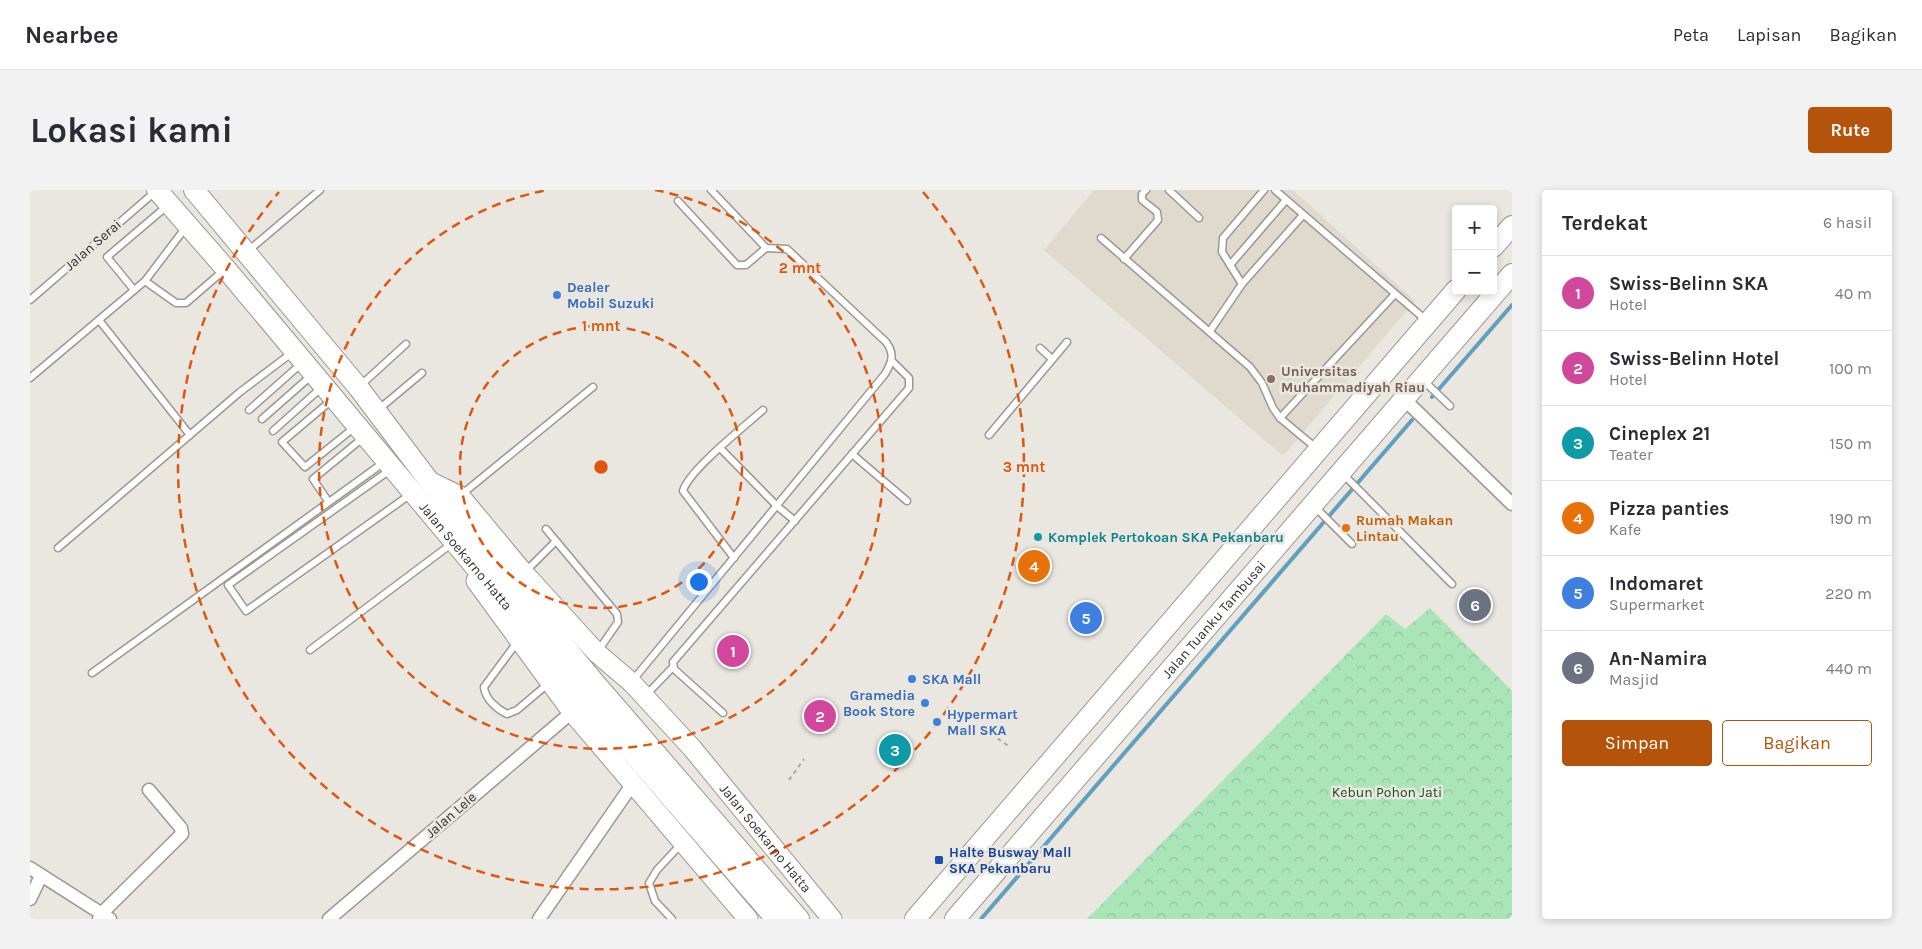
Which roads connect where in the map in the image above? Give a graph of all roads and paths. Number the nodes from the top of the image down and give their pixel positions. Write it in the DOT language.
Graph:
graph roads {
  1 [pos="194,190"];
  2 [pos="320,190"];
  3 [pos="711,190"];
  4 [pos="1146,190"];
  5 [pos="1169,190"];
  6 [pos="1264,190"];
  7 [pos="1275,190"];
  8 [pos="161,195"];
  9 [pos="1286,200"];
  10 [pos="678,201"];
  11 [pos="1302,215"];
  12 [pos="1199,218"];
  13 [pos="188,224"];
  14 [pos="1512,226"];
  15 [pos="1101,238"];
  16 [pos="1497,243"];
  17 [pos="766,248"];
  18 [pos="246,252"];
  19 [pos="1124,259"];
  20 [pos="1230,265"];
  21 [pos="226,269"];
  22 [pos="1512,274"];
  23 [pos="145,280"];
  24 [pos="1242,284"];
  25 [pos="134,290"];
  26 [pos="1396,294"];
  27 [pos="1452,294"];
  28 [pos="30,300"];
  29 [pos="99,320"];
  30 [pos="1428,321"];
  31 [pos="1210,331"];
  32 [pos="1067,342"];
  33 [pos="406,344"];
  34 [pos="1040,348"];
  35 [pos="1052,359"];
  36 [pos="892,361"];
  37 [pos="422,373"];
  38 [pos="313,375"];
  39 [pos="30,378"];
  40 [pos="1421,378"];
  41 [pos="593,386"];
  42 [pos="358,387"];
  43 [pos="1403,398"];
  44 [pos="1450,406"];
  45 [pos="249,410"];
  46 [pos="763,410"];
  47 [pos="376,411"];
  48 [pos="1280,418"];
  49 [pos="262,419"];
  50 [pos="273,431"];
  51 [pos="360,431"];
  52 [pos="190,435"];
  53 [pos="989,435"];
  54 [pos="720,449"];
  55 [pos="1318,450"];
  56 [pos="852,454"];
  57 [pos="1341,472"];
  58 [pos="397,476"];
  59 [pos="429,481"];
  60 [pos="460,496"];
  61 [pos="906,501"];
  62 [pos="328,502"];
  63 [pos="1312,504"];
  64 [pos="1512,504"];
  65 [pos="777,506"];
  66 [pos="796,521"];
  67 [pos="546,529"];
  68 [pos="556,541"];
  69 [pos="1352,544"];
  70 [pos="450,546"];
  71 [pos="58,548"];
  72 [pos="734,558"];
  73 [pos="524,573"];
  74 [pos="1452,584"];
  75 [pos="519,640"];
  76 [pos="310,650"];
  77 [pos="597,653"];
  78 [pos="673,667"];
  79 [pos="92,673"];
  80 [pos="550,682"];
  81 [pos="632,683"];
  82 [pos="583,697"];
  83 [pos="644,697"];
  84 [pos="723,713"];
  85 [pos="991,734"];
  86 [pos="1010,747"];
  87 [pos="804,759"];
  88 [pos="789,780"];
  89 [pos="634,782"];
  90 [pos="149,790"];
  91 [pos="684,842"];
  92 [pos="30,868"];
  93 [pos="41,876"];
  94 [pos="30,899"];
  95 [pos="104,917"];
  96 [pos="329,919"];
  97 [pos="539,919"];
  98 [pos="672,919"];
  99 [pos="748,919"];
  100 [pos="776,919"];
  101 [pos="799,919"];
  102 [pos="832,919"];
  103 [pos="915,919"];
  104 [pos="955,919"];
  1 -- 18 [label="main road, Jalan Soekarno Hatta"];
  2 -- 18 [label="lane"];
  3 -- 17 [label="lane"];
  4 -- 19 [label="lane"];
  5 -- 12 [label="lane"];
  6 -- 20 [label="lane"];
  7 -- 9 [label="lane"];
  8 -- 13 [label="main road, Jalan Soekarno Hatta"];
  8 -- 25 [label="lane"];
  8 -- 28 [label="lane, Jalan Serai"];
  9 -- 11 [label="lane"];
  9 -- 20 [label="lane"];
  10 -- 17 [label="lane"];
  11 -- 24 [label="lane"];
  11 -- 26 [label="lane"];
  13 -- 21 [label="main road, Jalan Soekarno Hatta"];
  13 -- 23 [label="lane"];
  14 -- 16 [label="main road"];
  15 -- 19 [label="lane"];
  17 -- 36 [label="lane"];
  18 -- 42 [label="main road, Jalan Soekarno Hatta"];
  19 -- 31 [label="lane"];
  20 -- 24 [label="lane"];
  21 -- 23 [label="lane"];
  21 -- 38 [label="main road, Jalan Soekarno Hatta"];
  22 -- 40 [label="main road, Jalan Tuanku Tambusai"];
  23 -- 25 [label="lane"];
  24 -- 31 [label="lane"];
  25 -- 29 [label="lane"];
  26 -- 30 [label="lane"];
  26 -- 48 [label="lane"];
  27 -- 30 [label="main road"];
  29 -- 39 [label="lane"];
  29 -- 52 [label="lane"];
  30 -- 55 [label="main road"];
  31 -- 48 [label="lane"];
  32 -- 35 [label="lane"];
  33 -- 42 [label="lane"];
  34 -- 35 [label="lane"];
  35 -- 53 [label="lane"];
  36 -- 56 [label="lane"];
  36 -- 65 [label="lane"];
  37 -- 47 [label="lane"];
  38 -- 45 [label="lane"];
  38 -- 49 [label="lane"];
  38 -- 50 [label="lane"];
  38 -- 51 [label="main road, Jalan Soekarno Hatta"];
  38 -- 51 [label="lane"];
  38 -- 52 [label="lane"];
  40 -- 43 [label="main road, Jalan Tuanku Tambusai"];
  40 -- 44 [label="lane"];
  41 -- 60 [label="lane"];
  42 -- 47 [label="main road, Jalan Soekarno Hatta"];
  43 -- 57 [label="main road, Jalan Tuanku Tambusai"];
  43 -- 64 [label="street"];
  46 -- 54 [label="lane"];
  47 -- 59 [label="main road, Jalan Soekarno Hatta"];
  48 -- 55 [label="lane"];
  51 -- 58 [label="main road, Jalan Soekarno Hatta"];
  51 -- 62 [label="lane"];
  52 -- 71 [label="lane"];
  54 -- 65 [label="lane"];
  54 -- 72 [label="lane"];
  55 -- 103 [label="main road"];
  56 -- 61 [label="lane"];
  56 -- 66 [label="lane"];
  57 -- 63 [label="main road, Jalan Tuanku Tambusai"];
  57 -- 74 [label="lane"];
  58 -- 58 [label="lane"];
  58 -- 62 [label="lane"];
  58 -- 70 [label="street"];
  58 -- 82 [label="main road, Jalan Soekarno Hatta"];
  59 -- 60 [label="street, Jalan Soekarno Hatta"];
  59 -- 82 [label="main road, Jalan Soekarno Hatta"];
  60 -- 73 [label="street, Jalan Soekarno Hatta"];
  62 -- 79 [label="lane"];
  63 -- 69 [label="lane"];
  63 -- 104 [label="main road, Jalan Tuanku Tambusai"];
  65 -- 66 [label="lane"];
  65 -- 72 [label="lane"];
  66 -- 78 [label="lane"];
  67 -- 68 [label="lane"];
  68 -- 73 [label="lane"];
  68 -- 77 [label="lane"];
  70 -- 75 [label="street"];
  70 -- 76 [label="lane"];
  72 -- 81 [label="lane"];
  73 -- 77 [label="street, Jalan Soekarno Hatta"];
  75 -- 80 [label="street"];
  75 -- 80 [label="lane"];
  77 -- 81 [label="street, Jalan Soekarno Hatta"];
  78 -- 83 [label="lane"];
  78 -- 84 [label="lane"];
  80 -- 82 [label="street"];
  81 -- 83 [label="street, Jalan Soekarno Hatta"];
  82 -- 89 [label="street"];
  82 -- 96 [label="street, Jalan Lele"];
  82 -- 100 [label="main road, Jalan Soekarno Hatta"];
  82 -- 101 [label="main road, Jalan Soekarno Hatta"];
  83 -- 102 [label="street, Jalan Soekarno Hatta"];
  85 -- 86 [label="path"];
  87 -- 88 [label="path"];
  89 -- 91 [label="street"];
  89 -- 97 [label="street"];
  90 -- 95 [label="street"];
  91 -- 98 [label="lane"];
  91 -- 99 [label="street"];
  92 -- 93 [label="street"];
  93 -- 94 [label="street"];
  93 -- 95 [label="street"];
}
